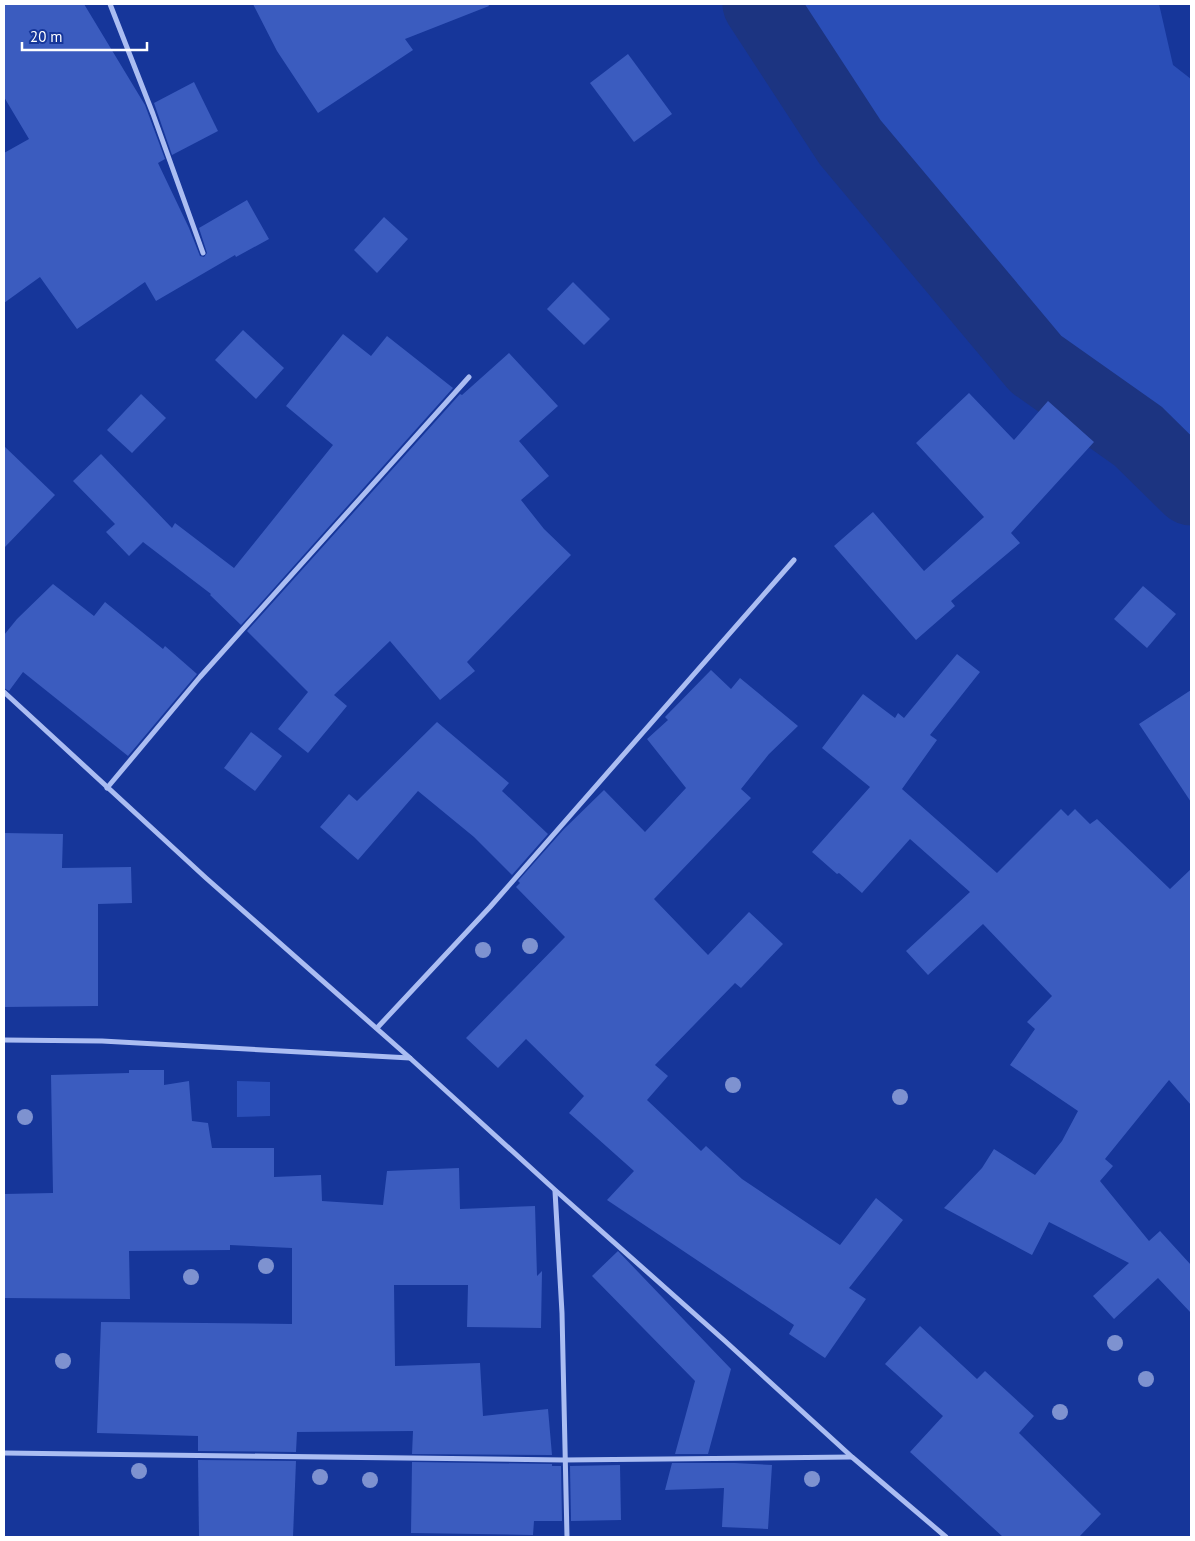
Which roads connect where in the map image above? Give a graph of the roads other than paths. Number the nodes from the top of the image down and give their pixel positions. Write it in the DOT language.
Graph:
graph roads {
  1 [pos="110,4"];
  2 [pos="202,253"];
  3 [pos="469,377"];
  4 [pos="794,560"];
  5 [pos="4,692"];
  6 [pos="107,788"];
  7 [pos="377,1028"];
  8 [pos="4,1040"];
  9 [pos="410,1058"];
  10 [pos="555,1190"];
  11 [pos="4,1453"];
  12 [pos="852,1457"];
  13 [pos="564,1460"];
  14 [pos="567,1537"];
  15 [pos="946,1537"];
  1 -- 2 [label="street"];
  3 -- 6 [label="street"];
  4 -- 7 [label="street"];
  5 -- 6 [label="street"];
  6 -- 7 [label="street"];
  7 -- 9 [label="street"];
  8 -- 9 [label="street"];
  9 -- 10 [label="street"];
  10 -- 12 [label="street"];
  10 -- 13 [label="street"];
  11 -- 13 [label="street"];
  12 -- 13 [label="street"];
  12 -- 15 [label="street"];
  13 -- 14 [label="street"];
}
